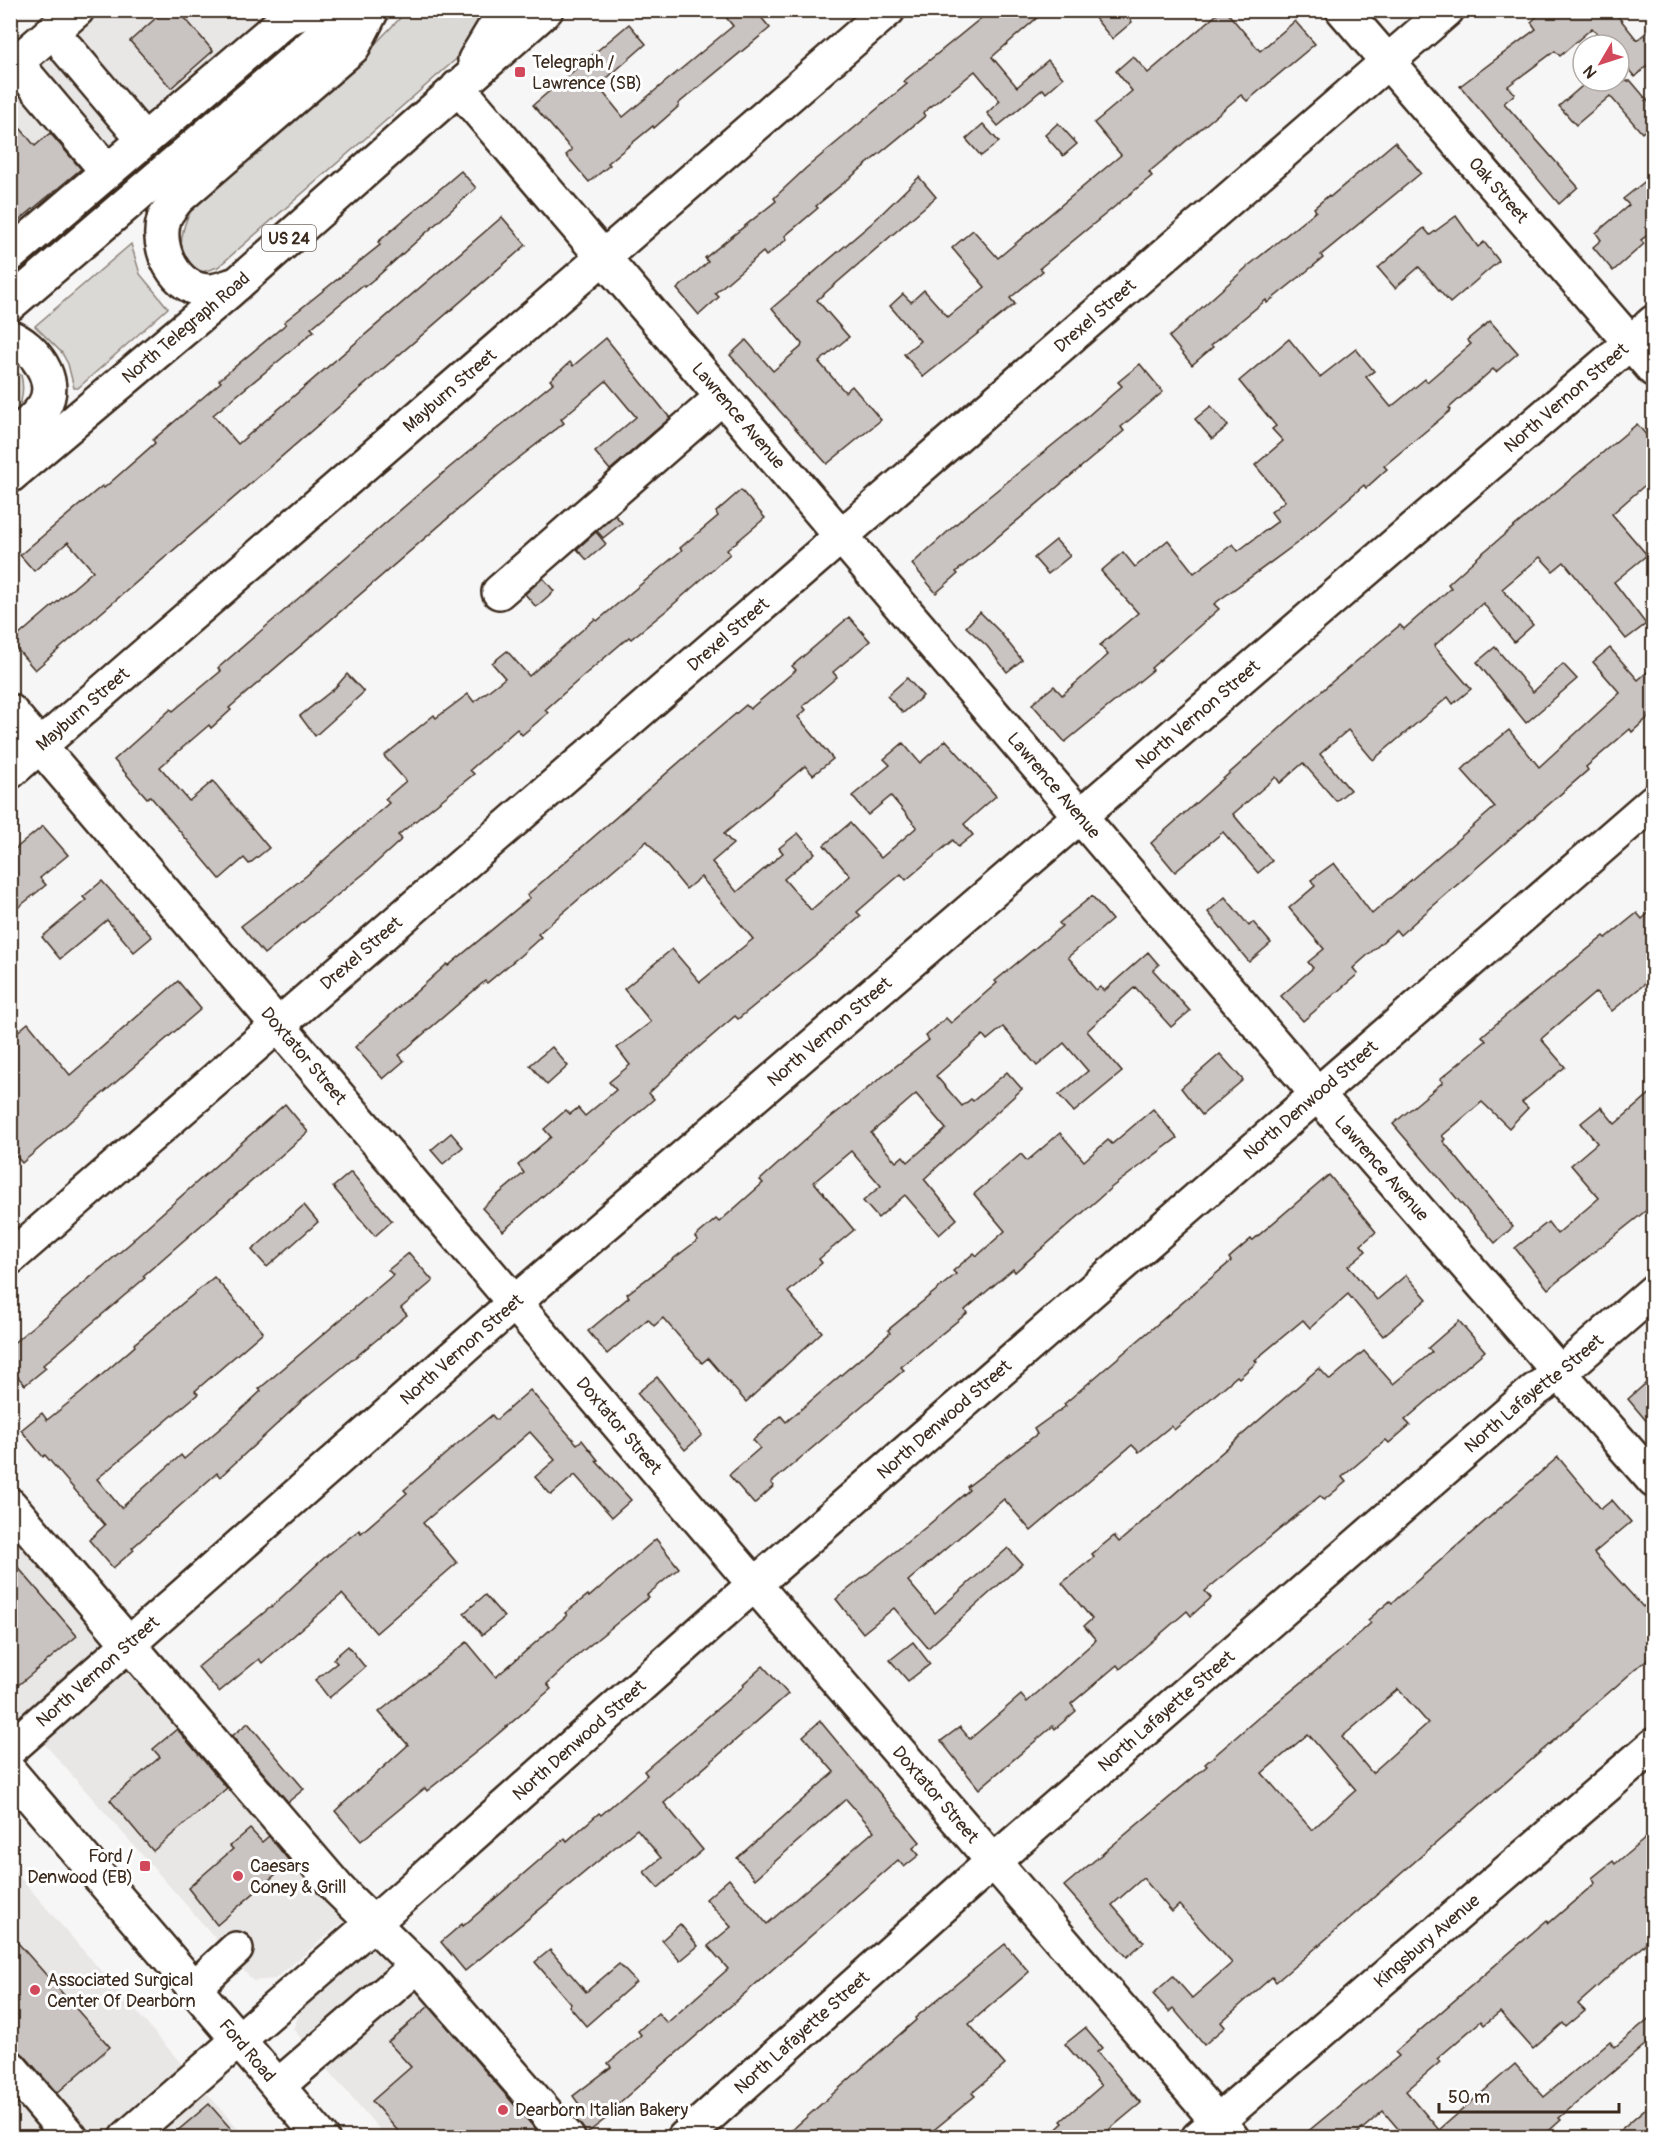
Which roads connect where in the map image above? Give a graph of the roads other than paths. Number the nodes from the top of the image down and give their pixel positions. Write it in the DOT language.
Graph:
graph roads {
  1 [pos="77,10"];
  2 [pos="372,10"];
  3 [pos="505,10"];
  4 [pos="546,10"];
  5 [pos="888,10"];
  6 [pos="1343,10"];
  7 [pos="1447,10"];
  8 [pos="346,16"];
  9 [pos="67,49"];
  10 [pos="1387,62"];
  11 [pos="13,66"];
  12 [pos="458,87"];
  13 [pos="144,140"];
  14 [pos="107,171"];
  15 [pos="10,255"];
  16 [pos="602,257"];
  17 [pos="237,284"];
  18 [pos="10,303"];
  19 [pos="1642,333"];
  20 [pos="10,337"];
  21 [pos="1653,370"];
  22 [pos="721,398"];
  23 [pos="10,440"];
  24 [pos="10,476"];
  25 [pos="839,536"];
  26 [pos="499,592"];
  27 [pos="10,711"];
  28 [pos="41,746"];
  29 [pos="10,772"];
  30 [pos="1653,801"];
  31 [pos="1079,815"];
  32 [pos="278,1025"];
  33 [pos="1318,1095"];
  34 [pos="10,1258"];
  35 [pos="1653,1291"];
  36 [pos="514,1303"];
  37 [pos="1561,1372"];
  38 [pos="1653,1481"];
  39 [pos="10,1505"];
  40 [pos="755,1585"];
  41 [pos="131,1644"];
  42 [pos="1653,1745"];
  43 [pos="10,1749"];
  44 [pos="10,1772"];
  45 [pos="994,1862"];
  46 [pos="374,1922"];
  47 [pos="236,1949"];
  48 [pos="417,1966"];
  49 [pos="194,1988"];
  50 [pos="238,2040"];
  51 [pos="10,2067"];
  52 [pos="278,2086"];
  53 [pos="1216,2132"];
  54 [pos="71,2138"];
  55 [pos="126,2138"];
  56 [pos="322,2138"];
  57 [pos="568,2138"];
  58 [pos="684,2138"];
  1 -- 11 [label="street"];
  2 -- 17 [label="street"];
  3 -- 12 [label="street"];
  4 -- 12 [label="street, North Telegraph Road / US 24"];
  5 -- 16 [label="street, Mayburn Street"];
  6 -- 10 [label="street, Oak Street"];
  7 -- 10 [label="street, Drexel Street"];
  8 -- 13 [label="street"];
  8 -- 18 [label="street"];
  9 -- 13 [label="street"];
  10 -- 19 [label="street, Oak Street"];
  10 -- 25 [label="street, Drexel Street"];
  11 -- 14 [label="street"];
  12 -- 16 [label="street, Lawrence Avenue"];
  12 -- 17 [label="street, North Telegraph Road / US 24"];
  13 -- 14 [label="street"];
  14 -- 15 [label="street"];
  16 -- 22 [label="street, Lawrence Avenue"];
  16 -- 28 [label="street, Mayburn Street"];
  17 -- 24 [label="street, North Telegraph Road / US 24"];
  19 -- 21 [label="street, Oak Street"];
  19 -- 31 [label="street, North Vernon Street"];
  20 -- 23 [label="street"];
  22 -- 25 [label="street, Lawrence Avenue"];
  22 -- 26 [label="street"];
  25 -- 31 [label="street, Lawrence Avenue"];
  25 -- 32 [label="street, Drexel Street"];
  27 -- 28 [label="street, Doxtator Street"];
  28 -- 29 [label="street, Mayburn Street"];
  28 -- 32 [label="street, Doxtator Street"];
  30 -- 33 [label="street, North Denwood Street"];
  31 -- 33 [label="street, Lawrence Avenue"];
  31 -- 36 [label="street, North Vernon Street"];
  32 -- 34 [label="street, Drexel Street"];
  32 -- 36 [label="street, Doxtator Street"];
  33 -- 37 [label="street, Lawrence Avenue"];
  33 -- 40 [label="street, North Denwood Street"];
  35 -- 37 [label="street, North Lafayette Street"];
  36 -- 40 [label="street, Doxtator Street"];
  36 -- 41 [label="street, North Vernon Street"];
  37 -- 38 [label="street, Lawrence Avenue"];
  37 -- 45 [label="street, North Lafayette Street"];
  39 -- 41 [label="street"];
  40 -- 45 [label="street, Doxtator Street"];
  40 -- 46 [label="street, North Denwood Street"];
  41 -- 43 [label="street, North Vernon Street"];
  41 -- 46 [label="street"];
  42 -- 53 [label="street, Kingsbury Avenue"];
  44 -- 49 [label="street, Ford Road"];
  45 -- 53 [label="street, Doxtator Street"];
  45 -- 58 [label="street, North Lafayette Street"];
  46 -- 48 [label="street"];
  46 -- 50 [label="street, North Denwood Street"];
  47 -- 49 [label="street"];
  48 -- 52 [label="street"];
  48 -- 57 [label="street"];
  49 -- 50 [label="street, Ford Road"];
  50 -- 52 [label="street, Ford Road"];
  50 -- 55 [label="street, North Denwood Street"];
  51 -- 54 [label="street"];
  52 -- 56 [label="street, Ford Road"];
}
